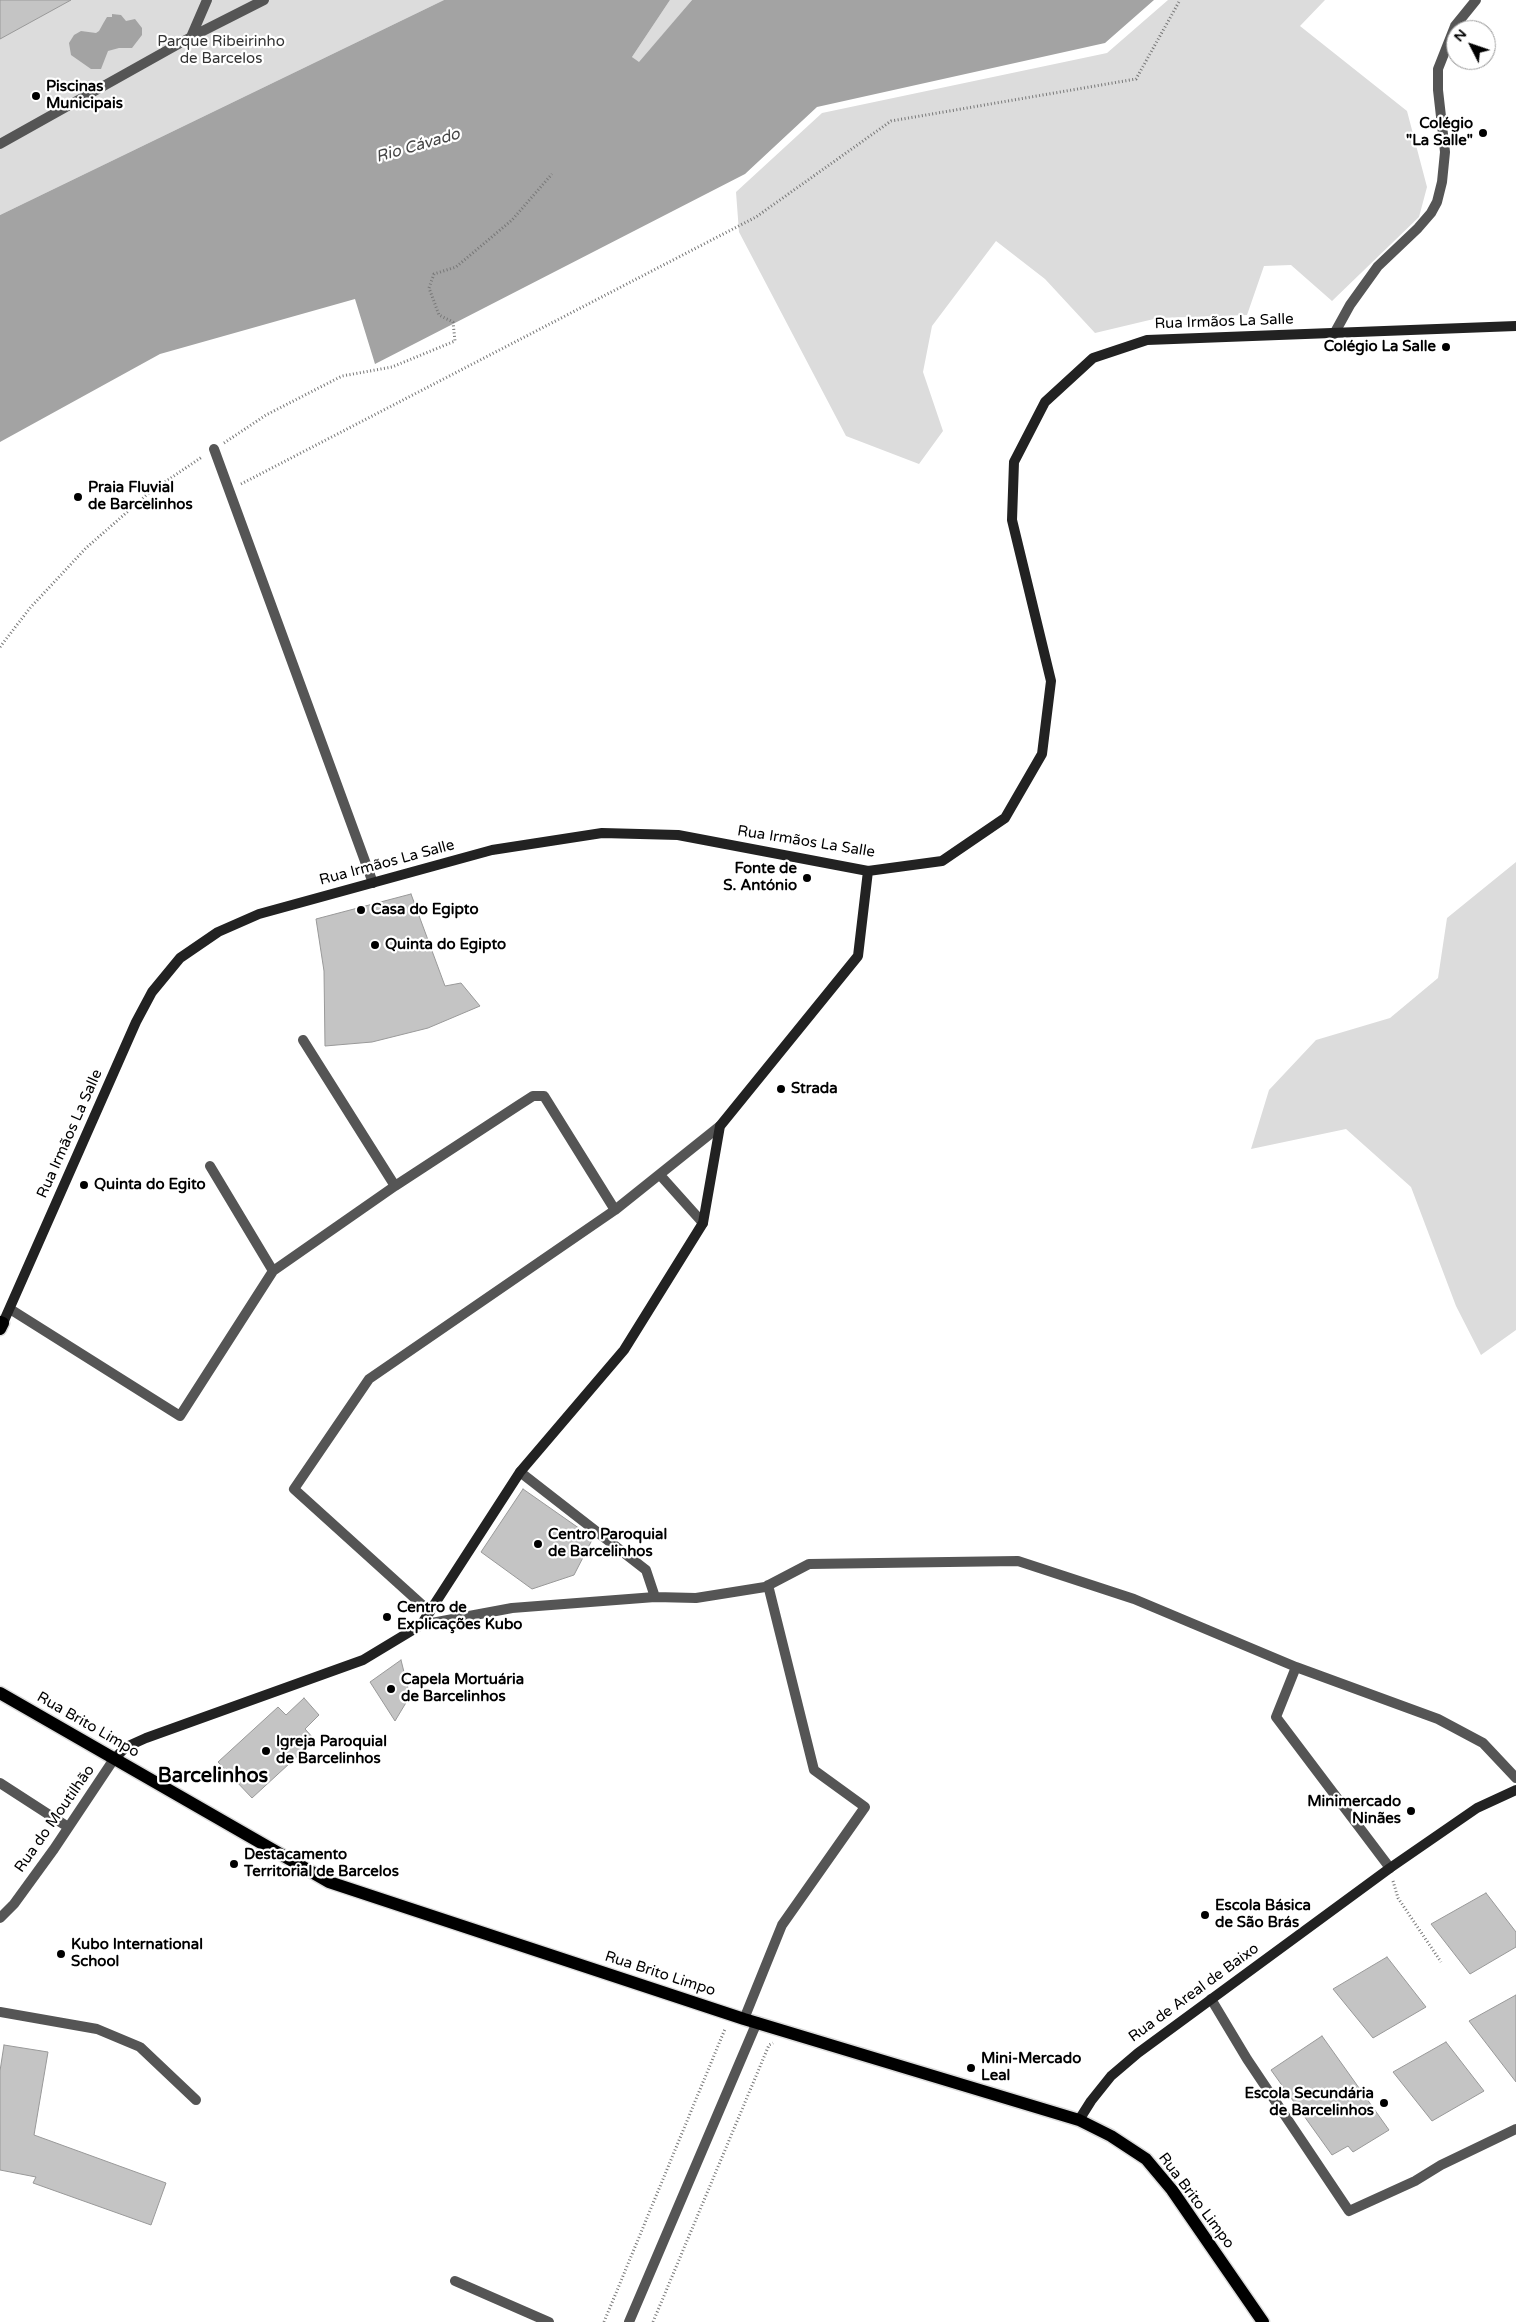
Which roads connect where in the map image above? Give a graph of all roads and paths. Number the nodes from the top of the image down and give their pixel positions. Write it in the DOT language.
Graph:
graph roads {
  1 [pos="206,0"];
  2 [pos="264,0"];
  3 [pos="1180,0"];
  4 [pos="1476,0"];
  5 [pos="191,37"];
  6 [pos="0,144"];
  7 [pos="552,174"];
  8 [pos="1516,326"];
  9 [pos="1334,334"];
  10 [pos="214,449"];
  11 [pos="229,490"];
  12 [pos="0,647"];
  13 [pos="868,870"];
  14 [pos="373,883"];
  15 [pos="303,1040"];
  16 [pos="720,1126"];
  17 [pos="210,1166"];
  18 [pos="660,1175"];
  19 [pos="395,1186"];
  20 [pos="615,1210"];
  21 [pos="704,1223"];
  22 [pos="273,1271"];
  23 [pos="10,1309"];
  24 [pos="1,1325"];
  25 [pos="520,1472"];
  26 [pos="768,1585"];
  27 [pos="655,1597"];
  28 [pos="430,1612"];
  29 [pos="421,1626"];
  30 [pos="1296,1667"];
  31 [pos="0,1693"];
  32 [pos="114,1759"];
  33 [pos="1516,1778"];
  34 [pos="0,1783"];
  35 [pos="1516,1790"];
  36 [pos="68,1827"];
  37 [pos="1390,1868"];
  38 [pos="0,1918"];
  39 [pos="1441,1962"];
  40 [pos="1211,2000"];
  41 [pos="0,2012"];
  42 [pos="738,2016"];
  43 [pos="756,2022"];
  44 [pos="788,2032"];
  45 [pos="196,2100"];
  46 [pos="1080,2120"];
  47 [pos="1516,2129"];
  48 [pos="455,2281"];
  49 [pos="549,2322"];
  50 [pos="604,2322"];
  51 [pos="629,2322"];
  52 [pos="654,2322"];
  53 [pos="1263,2322"];
  1 -- 5 [label="street"];
  2 -- 5 [label="street"];
  3 -- 11 [label="path"];
  4 -- 9 [label="street"];
  5 -- 6 [label="street"];
  7 -- 10 [label="path"];
  8 -- 9 [label="main road, Rua Irmãos La Salle"];
  9 -- 13 [label="main road, Rua Irmãos La Salle"];
  10 -- 11 [label="street"];
  10 -- 12 [label="path"];
  11 -- 14 [label="street"];
  13 -- 14 [label="main road, Rua Irmãos La Salle"];
  13 -- 16 [label="main road"];
  14 -- 23 [label="main road, Rua Irmãos La Salle"];
  15 -- 19 [label="street"];
  16 -- 18 [label="street"];
  16 -- 21 [label="main road"];
  17 -- 22 [label="street"];
  18 -- 20 [label="street"];
  18 -- 21 [label="street"];
  19 -- 20 [label="street"];
  19 -- 22 [label="street"];
  20 -- 28 [label="street"];
  21 -- 25 [label="main road"];
  22 -- 23 [label="street"];
  23 -- 24 [label="main road, Rua Irmãos La Salle"];
  25 -- 27 [label="street"];
  25 -- 28 [label="main road"];
  26 -- 27 [label="street"];
  26 -- 30 [label="street"];
  26 -- 42 [label="street"];
  27 -- 29 [label="street"];
  28 -- 29 [label="main road"];
  29 -- 32 [label="main road"];
  30 -- 33 [label="street"];
  30 -- 37 [label="street"];
  31 -- 32 [label="main road, Rua Brito Limpo"];
  32 -- 36 [label="street, Rua do Moutilhão"];
  32 -- 42 [label="main road, Rua Brito Limpo"];
  34 -- 36 [label="street"];
  35 -- 37 [label="main road, Rua de Areal de Baixo"];
  36 -- 38 [label="street, Rua do Moutilhão"];
  37 -- 39 [label="path"];
  37 -- 40 [label="main road, Rua de Areal de Baixo"];
  40 -- 46 [label="main road, Rua de Areal de Baixo"];
  40 -- 47 [label="street"];
  41 -- 45 [label="street"];
  42 -- 43 [label="main road, Rua Brito Limpo"];
  42 -- 50 [label="path"];
  43 -- 44 [label="main road, Rua Brito Limpo"];
  43 -- 51 [label="street"];
  44 -- 46 [label="main road, Rua Brito Limpo"];
  44 -- 52 [label="path"];
  46 -- 53 [label="main road, Rua Brito Limpo"];
  48 -- 49 [label="street"];
}
